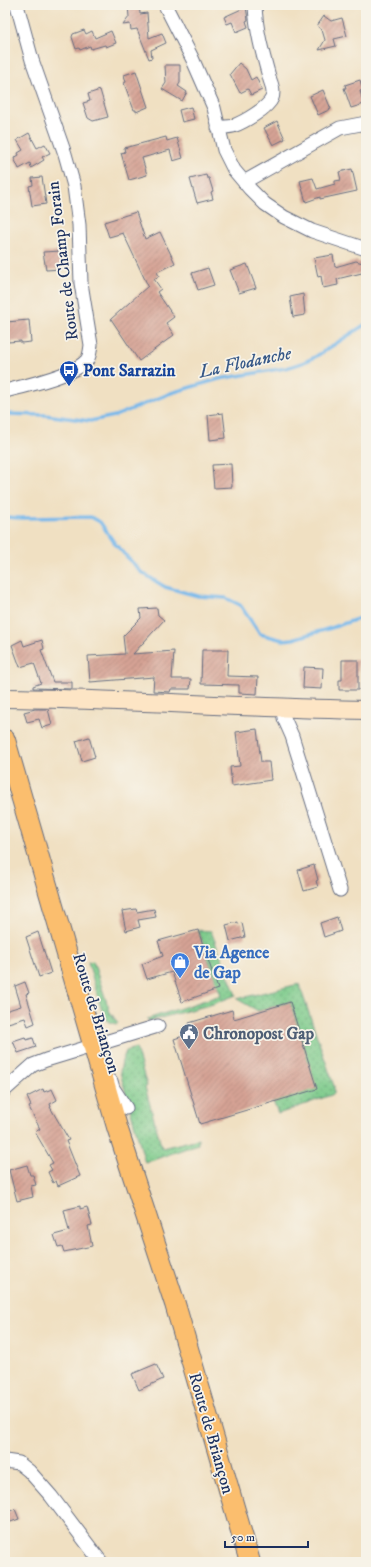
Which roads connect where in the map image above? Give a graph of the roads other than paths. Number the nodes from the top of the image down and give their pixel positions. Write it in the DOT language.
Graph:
graph roads {
  1 [pos="17,5"];
  2 [pos="165,5"];
  3 [pos="255,5"];
  4 [pos="366,123"];
  5 [pos="218,128"];
  6 [pos="244,182"];
  7 [pos="366,249"];
  8 [pos="5,391"];
  9 [pos="5,698"];
  10 [pos="283,708"];
  11 [pos="366,710"];
  12 [pos="5,727"];
  13 [pos="5,740"];
  14 [pos="340,890"];
  15 [pos="158,1026"];
  16 [pos="99,1044"];
  17 [pos="5,1090"];
  18 [pos="175,1304"];
  19 [pos="5,1461"];
  20 [pos="101,1562"];
  21 [pos="250,1562"];
  1 -- 8 [label="street, Route de Champ Forain"];
  2 -- 5 [label="street"];
  3 -- 5 [label="street"];
  4 -- 6 [label="street"];
  5 -- 6 [label="street"];
  6 -- 7 [label="street"];
  9 -- 10 [label="street"];
  10 -- 11 [label="street"];
  10 -- 14 [label="street"];
  12 -- 16 [label="main road, Route de Briançon"];
  13 -- 16 [label="main road, Route de Briançon"];
  15 -- 16 [label="street"];
  16 -- 17 [label="street"];
  16 -- 18 [label="main road, Route de Briançon"];
  16 -- 18 [label="main road, Route de Briançon"];
  18 -- 21 [label="main road, Route de Briançon"];
  19 -- 20 [label="street"];
}
